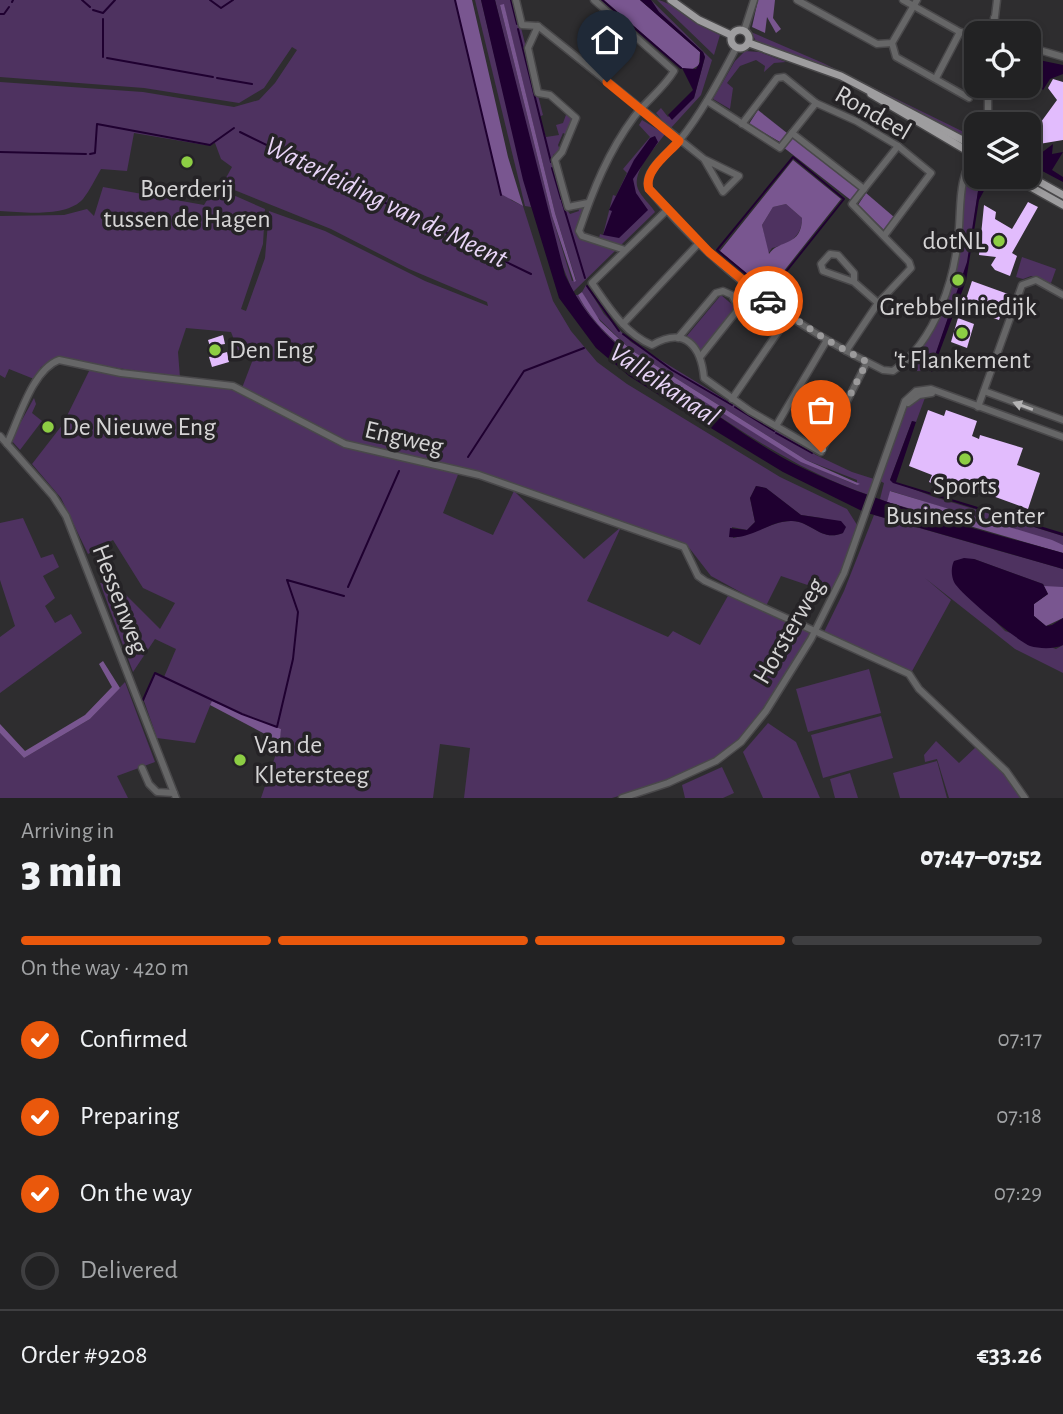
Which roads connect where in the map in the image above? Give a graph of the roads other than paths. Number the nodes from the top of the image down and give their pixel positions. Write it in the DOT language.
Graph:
graph roads {
  1 [pos="516,0"];
  2 [pos="594,0"];
  3 [pos="671,0"];
  4 [pos="754,0"];
  5 [pos="797,0"];
  6 [pos="903,0"];
  7 [pos="997,0"];
  8 [pos="915,3"];
  9 [pos="994,21"];
  10 [pos="538,26"];
  11 [pos="744,30"];
  12 [pos="960,32"];
  13 [pos="964,33"];
  14 [pos="732,35"];
  15 [pos="749,43"];
  16 [pos="892,43"];
  17 [pos="736,48"];
  18 [pos="1041,51"];
  19 [pos="1063,57"];
  20 [pos="936,78"];
  21 [pos="964,95"];
  22 [pos="707,101"];
  23 [pos="816,103"];
  24 [pos="640,109"];
  25 [pos="742,124"];
  26 [pos="792,133"];
  27 [pos="679,141"];
  28 [pos="964,145"];
  29 [pos="898,146"];
  30 [pos="704,159"];
  31 [pos="964,174"];
  32 [pos="1041,183"];
  33 [pos="864,189"];
  34 [pos="1034,189"];
  35 [pos="1063,195"];
  36 [pos="588,203"];
  37 [pos="1063,205"];
  38 [pos="667,210"];
  39 [pos="884,236"];
  40 [pos="699,243"];
  41 [pos="625,250"];
  42 [pos="742,282"];
  43 [pos="854,282"];
  44 [pos="732,295"];
  45 [pos="1063,295"];
  46 [pos="878,303"];
  47 [pos="789,316"];
  48 [pos="623,324"];
  49 [pos="678,338"];
  50 [pos="827,340"];
  51 [pos="846,351"];
  52 [pos="701,356"];
  53 [pos="867,362"];
  54 [pos="984,391"];
  55 [pos="732,398"];
  56 [pos="978,407"];
  57 [pos="1063,420"];
  58 [pos="776,426"];
  59 [pos="0,436"];
  60 [pos="1063,437"];
  61 [pos="7,444"];
  62 [pos="815,630"];
  63 [pos="142,768"];
  64 [pos="175,796"];
  65 [pos="622,798"];
  66 [pos="1025,798"];
  1 -- 10 [label="street"];
  2 -- 24 [label="street"];
  3 -- 14 [label="main road"];
  4 -- 11 [label="street"];
  5 -- 16 [label="street"];
  6 -- 8 [label="street"];
  7 -- 9 [label="street"];
  8 -- 12 [label="street"];
  8 -- 16 [label="street"];
  10 -- 24 [label="street"];
  10 -- 36 [label="street"];
  11 -- 14 [label="main road"];
  11 -- 15 [label="main road"];
  12 -- 13 [label="street"];
  12 -- 20 [label="street"];
  14 -- 17 [label="main road"];
  15 -- 17 [label="main road"];
  15 -- 28 [label="main road"];
  16 -- 20 [label="street"];
  17 -- 22 [label="street"];
  18 -- 19 [label="street"];
  20 -- 21 [label="street"];
  22 -- 25 [label="street"];
  22 -- 27 [label="street"];
  23 -- 25 [label="street, Rondeel"];
  23 -- 26 [label="street"];
  23 -- 29 [label="street, Rondeel"];
  24 -- 27 [label="street"];
  24 -- 36 [label="street"];
  25 -- 26 [label="street"];
  26 -- 33 [label="street"];
  27 -- 30 [label="street"];
  27 -- 38 [label="street"];
  29 -- 33 [label="street"];
  29 -- 39 [label="street, Rondeel"];
  30 -- 30 [label="street"];
  31 -- 53 [label="street"];
  32 -- 35 [label="main road"];
  33 -- 39 [label="street"];
  34 -- 37 [label="main road"];
  36 -- 41 [label="street"];
  38 -- 40 [label="street"];
  38 -- 41 [label="street"];
  39 -- 46 [label="street"];
  40 -- 42 [label="street"];
  40 -- 48 [label="street"];
  41 -- 48 [label="street"];
  42 -- 44 [label="street"];
  42 -- 47 [label="street"];
  43 -- 43 [label="street"];
  43 -- 46 [label="street"];
  44 -- 49 [label="street"];
  44 -- 52 [label="street"];
  45 -- 54 [label="street"];
  46 -- 51 [label="street"];
  47 -- 50 [label="street"];
  47 -- 55 [label="street"];
  48 -- 49 [label="street"];
  49 -- 52 [label="street"];
  50 -- 51 [label="street"];
  50 -- 58 [label="street"];
  51 -- 53 [label="street"];
  52 -- 55 [label="street"];
  53 -- 58 [label="street"];
  54 -- 56 [label="street"];
  57 -- 54 [label="street, one-way"];
  55 -- 58 [label="street"];
  56 -- 60 [label="street"];
  56 -- 62 [label="street, Horsterweg"];
  59 -- 61 [label="street, Hessenweg"];
  61 -- 62 [label="street, Engweg"];
  61 -- 64 [label="street, Hessenweg"];
  62 -- 65 [label="street, Horsterweg"];
  62 -- 66 [label="street"];
  63 -- 64 [label="street, Hessenweg"];
}
